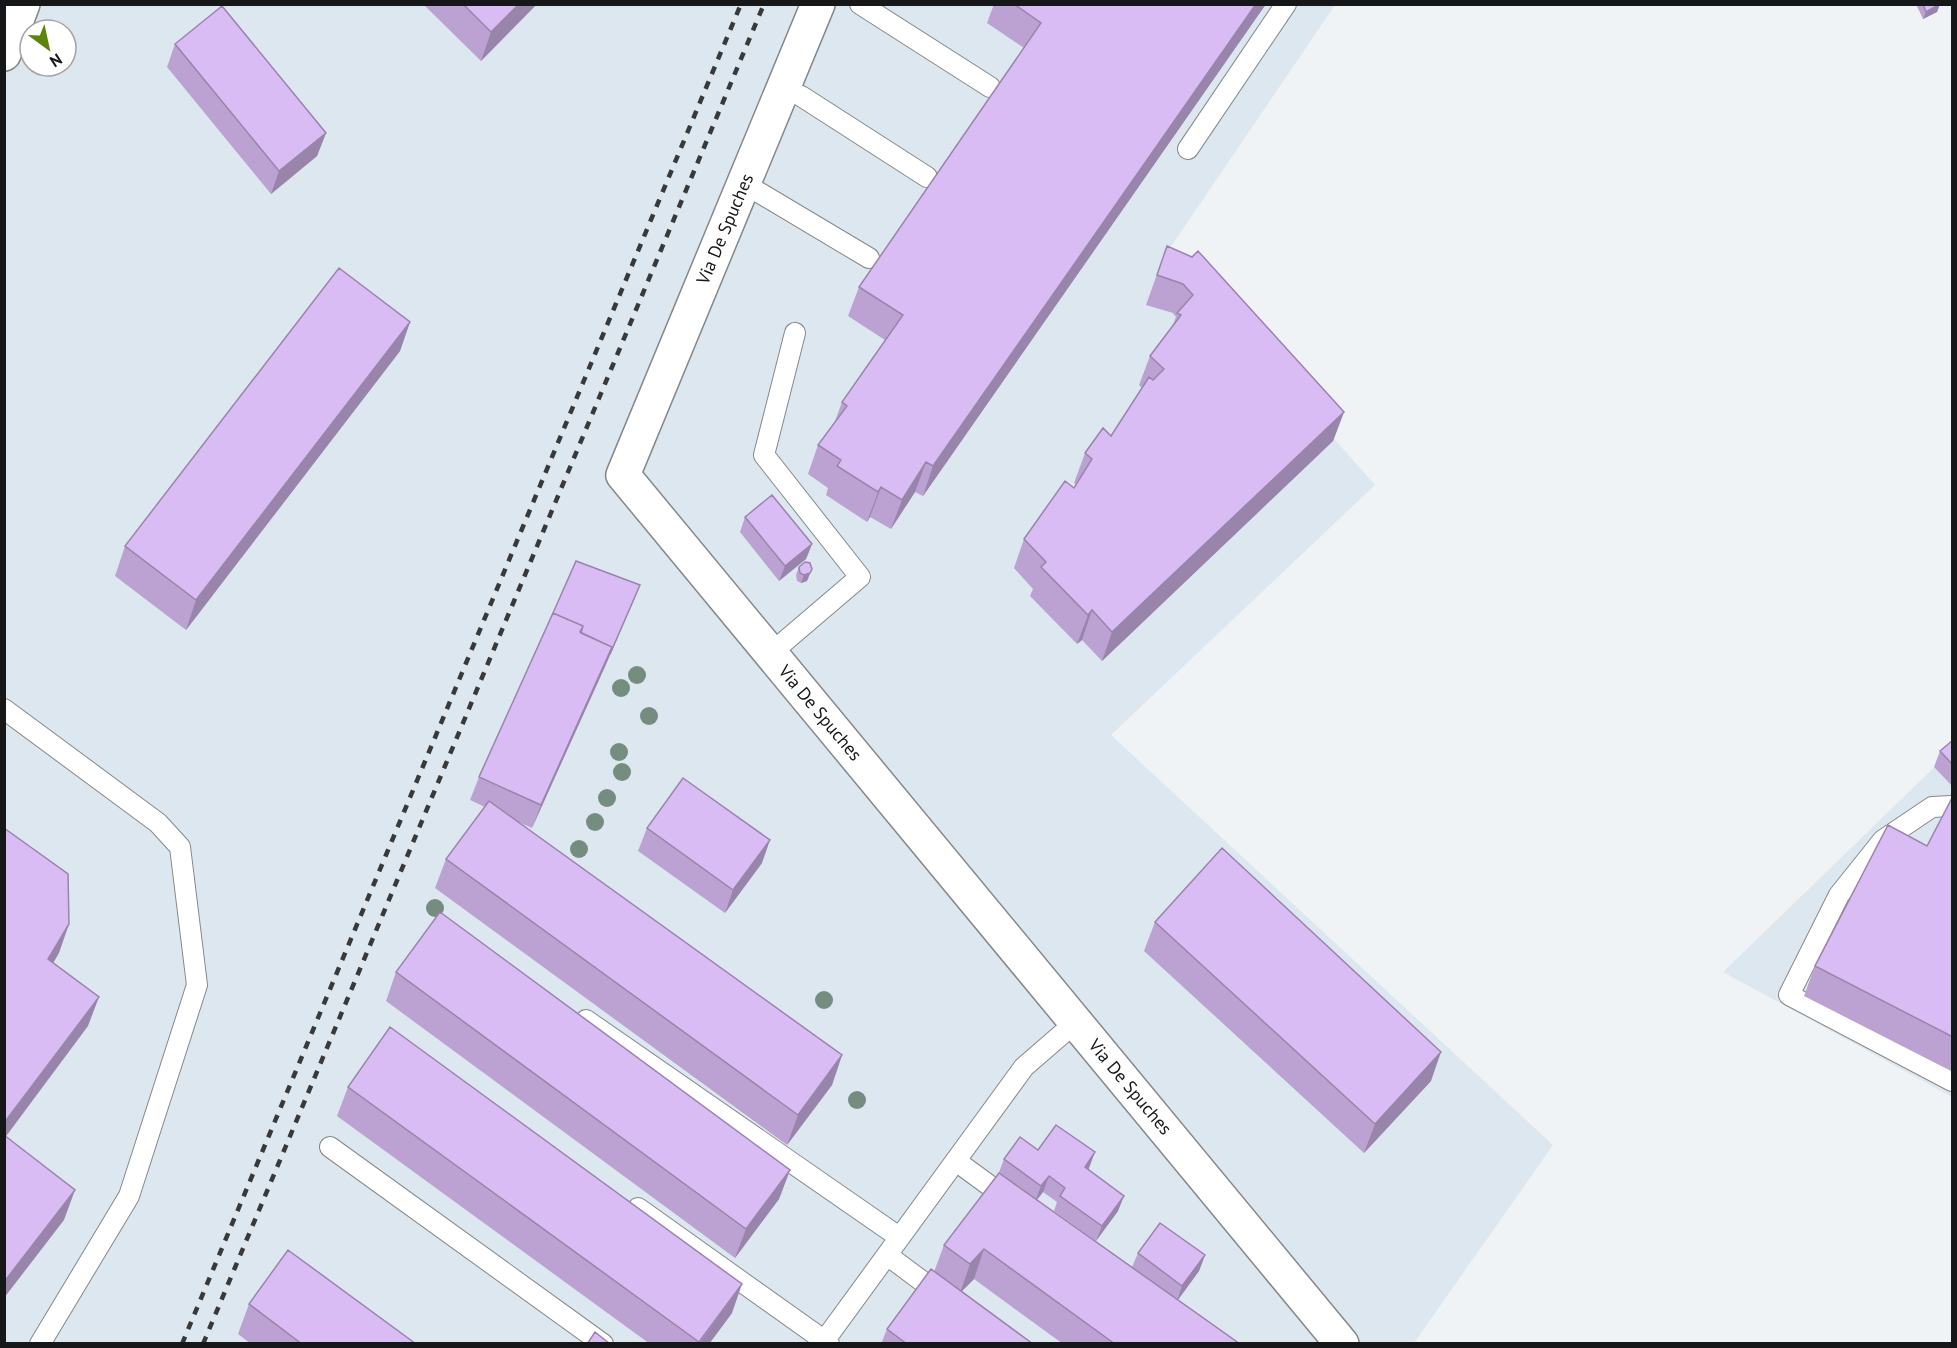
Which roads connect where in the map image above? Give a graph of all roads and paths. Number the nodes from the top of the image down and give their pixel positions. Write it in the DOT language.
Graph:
graph roads {
  1 [pos="23,4"];
  2 [pos="818,4"];
  3 [pos="860,4"];
  4 [pos="1286,4"];
  5 [pos="4,54"];
  6 [pos="990,87"];
  7 [pos="783,88"];
  8 [pos="1188,149"];
  9 [pos="927,177"];
  10 [pos="743,186"];
  11 [pos="869,258"];
  12 [pos="795,333"];
  13 [pos="771,653"];
  14 [pos="4,709"];
  15 [pos="1953,806"];
  16 [pos="566,1007"];
  17 [pos="1076,1022"];
  18 [pos="1953,1081"];
  19 [pos="330,1147"];
  20 [pos="956,1161"];
  21 [pos="622,1197"];
  22 [pos="1023,1210"];
  23 [pos="899,1237"];
  24 [pos="887,1255"];
  25 [pos="954,1305"];
  26 [pos="825,1342"];
  27 [pos="40,1344"];
  28 [pos="603,1344"];
  29 [pos="1342,1344"];
  1 -- 5 [label="street"];
  2 -- 7 [label="street, Via De Spuches"];
  3 -- 6 [label="lane"];
  4 -- 8 [label="lane"];
  7 -- 9 [label="lane"];
  7 -- 10 [label="street, Via De Spuches"];
  10 -- 11 [label="lane"];
  10 -- 13 [label="street, Via De Spuches"];
  12 -- 13 [label="lane"];
  13 -- 17 [label="street, Via De Spuches"];
  14 -- 27 [label="lane"];
  15 -- 18 [label="lane"];
  16 -- 23 [label="lane"];
  17 -- 20 [label="lane"];
  17 -- 29 [label="street, Via De Spuches"];
  19 -- 28 [label="lane"];
  20 -- 22 [label="lane"];
  20 -- 23 [label="lane"];
  21 -- 26 [label="lane"];
  23 -- 24 [label="lane"];
  24 -- 25 [label="lane"];
  24 -- 26 [label="lane"];
}
